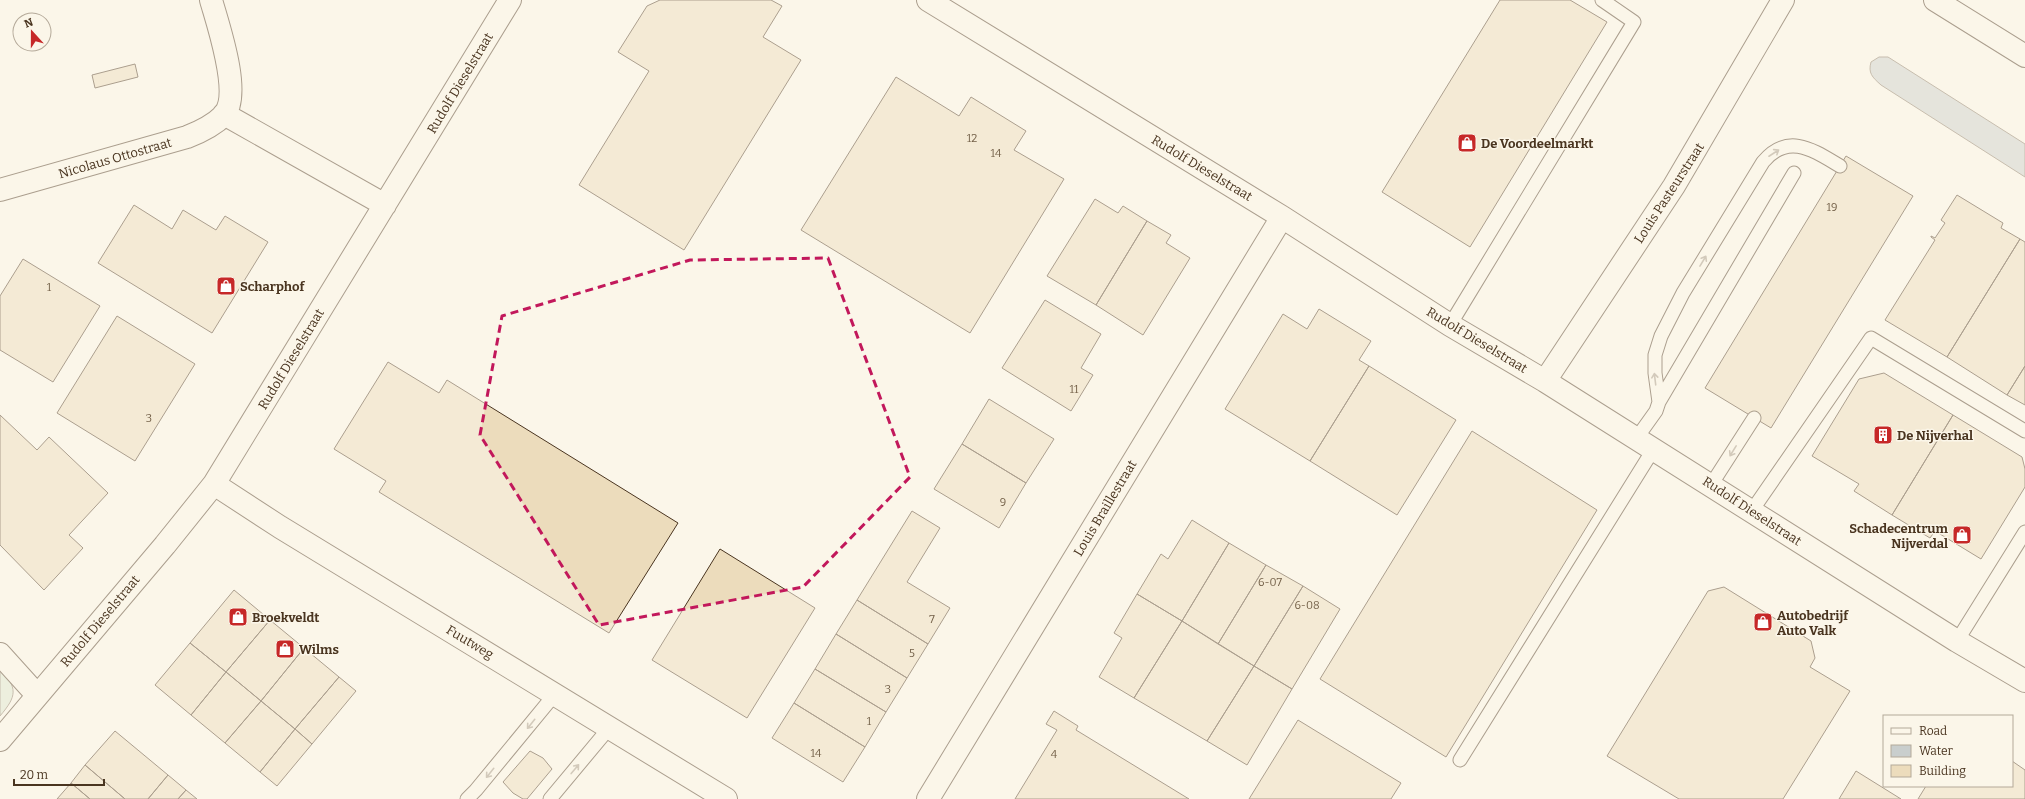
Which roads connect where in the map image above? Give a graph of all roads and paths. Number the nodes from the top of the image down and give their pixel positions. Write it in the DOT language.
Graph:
graph roads {
  1 [pos="212,0"];
  2 [pos="510,0"];
  3 [pos="928,0"];
  4 [pos="1602,0"];
  5 [pos="1784,0"];
  6 [pos="1936,0"];
  7 [pos="2025,56"];
  8 [pos="224,114"];
  9 [pos="1840,166"];
  10 [pos="1794,173"];
  11 [pos="0,190"];
  12 [pos="385,205"];
  13 [pos="1282,216"];
  14 [pos="1450,325"];
  15 [pos="1546,381"];
  16 [pos="1659,402"];
  17 [pos="1754,418"];
  18 [pos="2025,430"];
  19 [pos="1645,444"];
  20 [pos="214,484"];
  21 [pos="1711,485"];
  22 [pos="1751,512"];
  23 [pos="2025,532"];
  24 [pos="1957,641"];
  25 [pos="0,654"];
  26 [pos="2025,681"];
  27 [pos="555,694"];
  28 [pos="37,695"];
  29 [pos="610,727"];
  30 [pos="0,740"];
  31 [pos="1460,760"];
  32 [pos="472,795"];
  33 [pos="550,799"];
  34 [pos="726,799"];
  35 [pos="928,799"];
  1 -- 8 [label="street"];
  2 -- 12 [label="street, Rudolf Dieselstraat"];
  3 -- 13 [label="street, Rudolf Dieselstraat"];
  4 -- 14 [label="lane"];
  5 -- 15 [label="street, Louis Pasteurstraat"];
  6 -- 7 [label="street"];
  8 -- 11 [label="street, Nicolaus Ottostraat"];
  8 -- 12 [label="street"];
  16 -- 9 [label="lane, one-way"];
  10 -- 16 [label="lane"];
  12 -- 20 [label="street, Rudolf Dieselstraat"];
  13 -- 14 [label="street, Rudolf Dieselstraat"];
  13 -- 35 [label="street, Louis Braillestraat"];
  14 -- 15 [label="street, Rudolf Dieselstraat"];
  15 -- 19 [label="street, Rudolf Dieselstraat"];
  16 -- 19 [label="lane"];
  17 -- 21 [label="lane, one-way"];
  18 -- 22 [label="lane"];
  19 -- 21 [label="street, Rudolf Dieselstraat"];
  19 -- 31 [label="lane"];
  20 -- 27 [label="street, Fuutweg"];
  20 -- 28 [label="street, Rudolf Dieselstraat"];
  21 -- 22 [label="street, Rudolf Dieselstraat"];
  22 -- 24 [label="street, Rudolf Dieselstraat"];
  23 -- 24 [label="lane"];
  24 -- 26 [label="street, Rudolf Dieselstraat"];
  25 -- 28 [label="street"];
  27 -- 29 [label="street, Fuutweg"];
  27 -- 32 [label="lane, one-way"];
  28 -- 30 [label="street, Rudolf Dieselstraat"];
  33 -- 29 [label="lane, one-way"];
  29 -- 34 [label="street, Fuutweg"];
}
